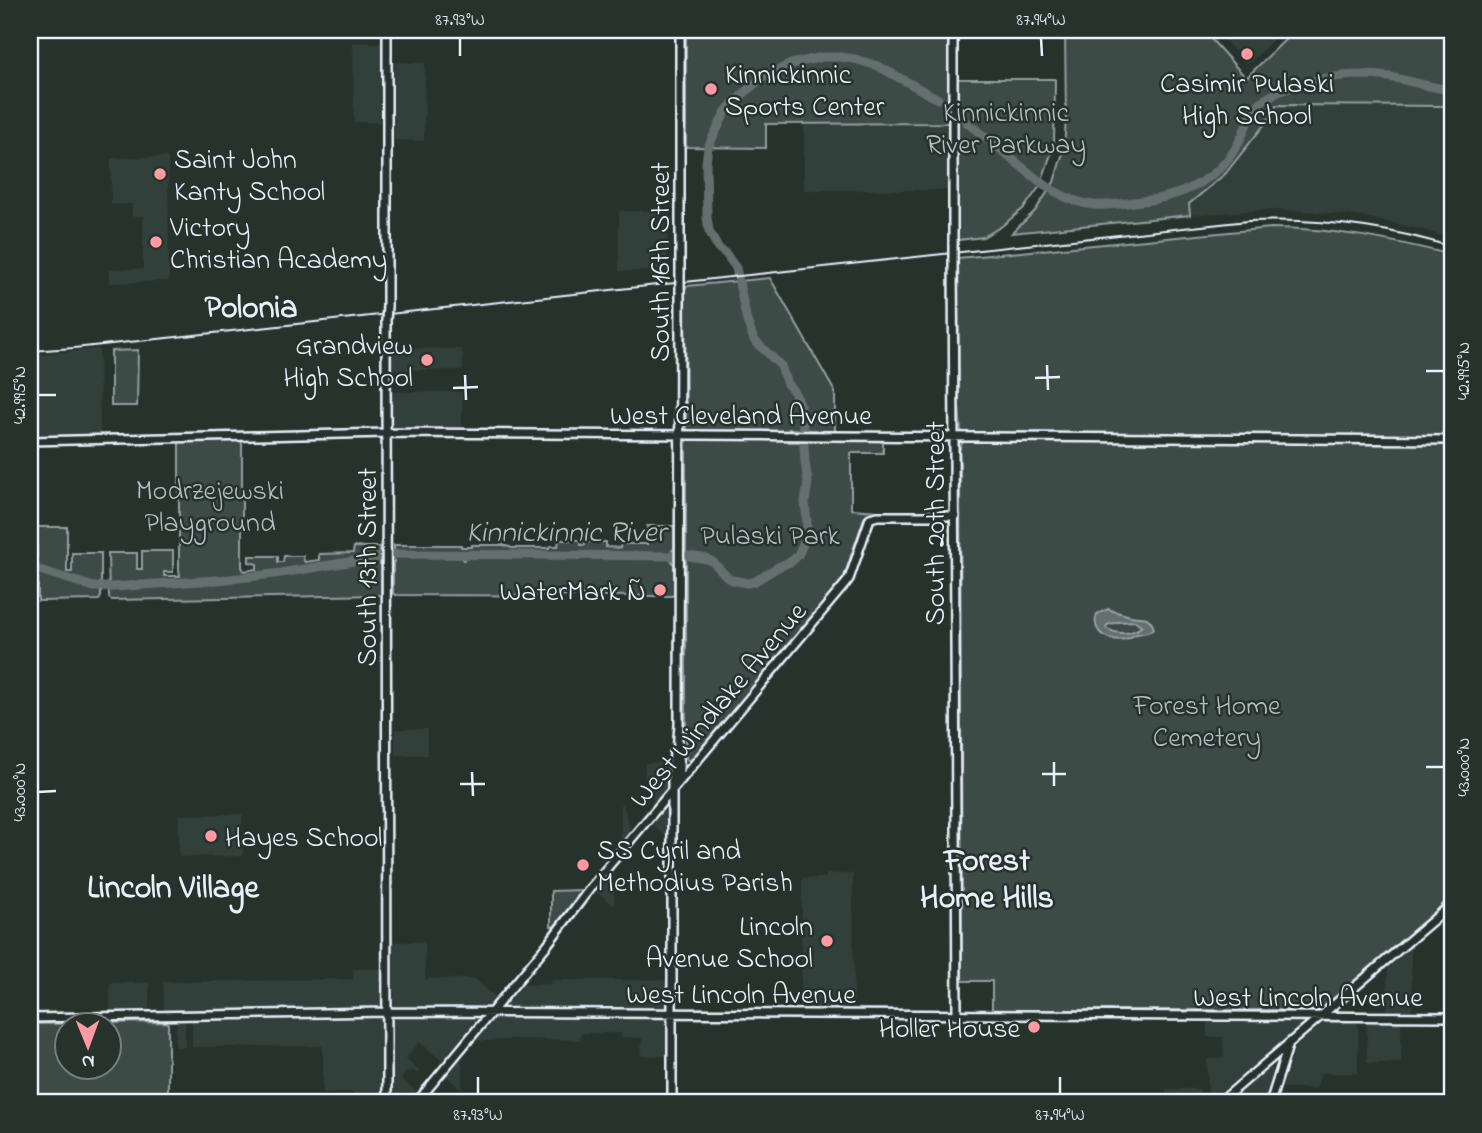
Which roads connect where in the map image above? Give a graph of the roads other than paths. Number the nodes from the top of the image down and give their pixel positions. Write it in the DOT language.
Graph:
graph roads {
  1 [pos="387,30"];
  2 [pos="680,30"];
  3 [pos="953,30"];
  4 [pos="387,433"];
  5 [pos="679,435"];
  6 [pos="955,437"];
  7 [pos="1452,440"];
  8 [pos="30,441"];
  9 [pos="955,516"];
  10 [pos="679,751"];
  11 [pos="693,764"];
  12 [pos="673,789"];
  13 [pos="1452,904"];
  14 [pos="387,1012"];
  15 [pos="491,1013"];
  16 [pos="673,1013"];
  17 [pos="957,1015"];
  18 [pos="1321,1017"];
  19 [pos="1452,1017"];
  20 [pos="30,1018"];
  21 [pos="1288,1045"];
  22 [pos="1264,1066"];
  23 [pos="1279,1075"];
  24 [pos="387,1103"];
  25 [pos="416,1103"];
  26 [pos="672,1103"];
  27 [pos="1219,1103"];
  28 [pos="1270,1103"];
  1 -- 4 [label="street, South 13th Street, bridge"];
  2 -- 5 [label="street, South 16th Street, bridge"];
  3 -- 6 [label="street, South 20th Street, bridge"];
  4 -- 5 [label="street, West Cleveland Avenue"];
  4 -- 8 [label="street, West Cleveland Avenue"];
  4 -- 14 [label="street, South 13th Street"];
  5 -- 6 [label="street, West Cleveland Avenue"];
  5 -- 10 [label="street, South 16th Street"];
  6 -- 7 [label="street, West Cleveland Avenue"];
  6 -- 9 [label="street, South 20th Street"];
  9 -- 11 [label="street, West Windlake Avenue"];
  9 -- 17 [label="street, South 20th Street"];
  10 -- 11 [label="street"];
  10 -- 12 [label="street, South 16th Street"];
  11 -- 12 [label="street, West Windlake Avenue"];
  12 -- 15 [label="street, West Windlake Avenue"];
  12 -- 16 [label="street, South 16th Street"];
  13 -- 18 [label="street"];
  14 -- 15 [label="street, West Lincoln Avenue"];
  14 -- 20 [label="street, West Lincoln Avenue"];
  14 -- 24 [label="street, South 13th Street"];
  15 -- 16 [label="street, West Lincoln Avenue"];
  15 -- 25 [label="street, West Windlake Avenue"];
  16 -- 17 [label="street, West Lincoln Avenue"];
  16 -- 26 [label="street, South 16th Street"];
  17 -- 18 [label="street, West Lincoln Avenue"];
  18 -- 19 [label="street, West Lincoln Avenue"];
  18 -- 21 [label="street"];
  21 -- 22 [label="street"];
  21 -- 23 [label="street"];
  22 -- 23 [label="street"];
  22 -- 27 [label="street"];
  23 -- 28 [label="street"];
}
